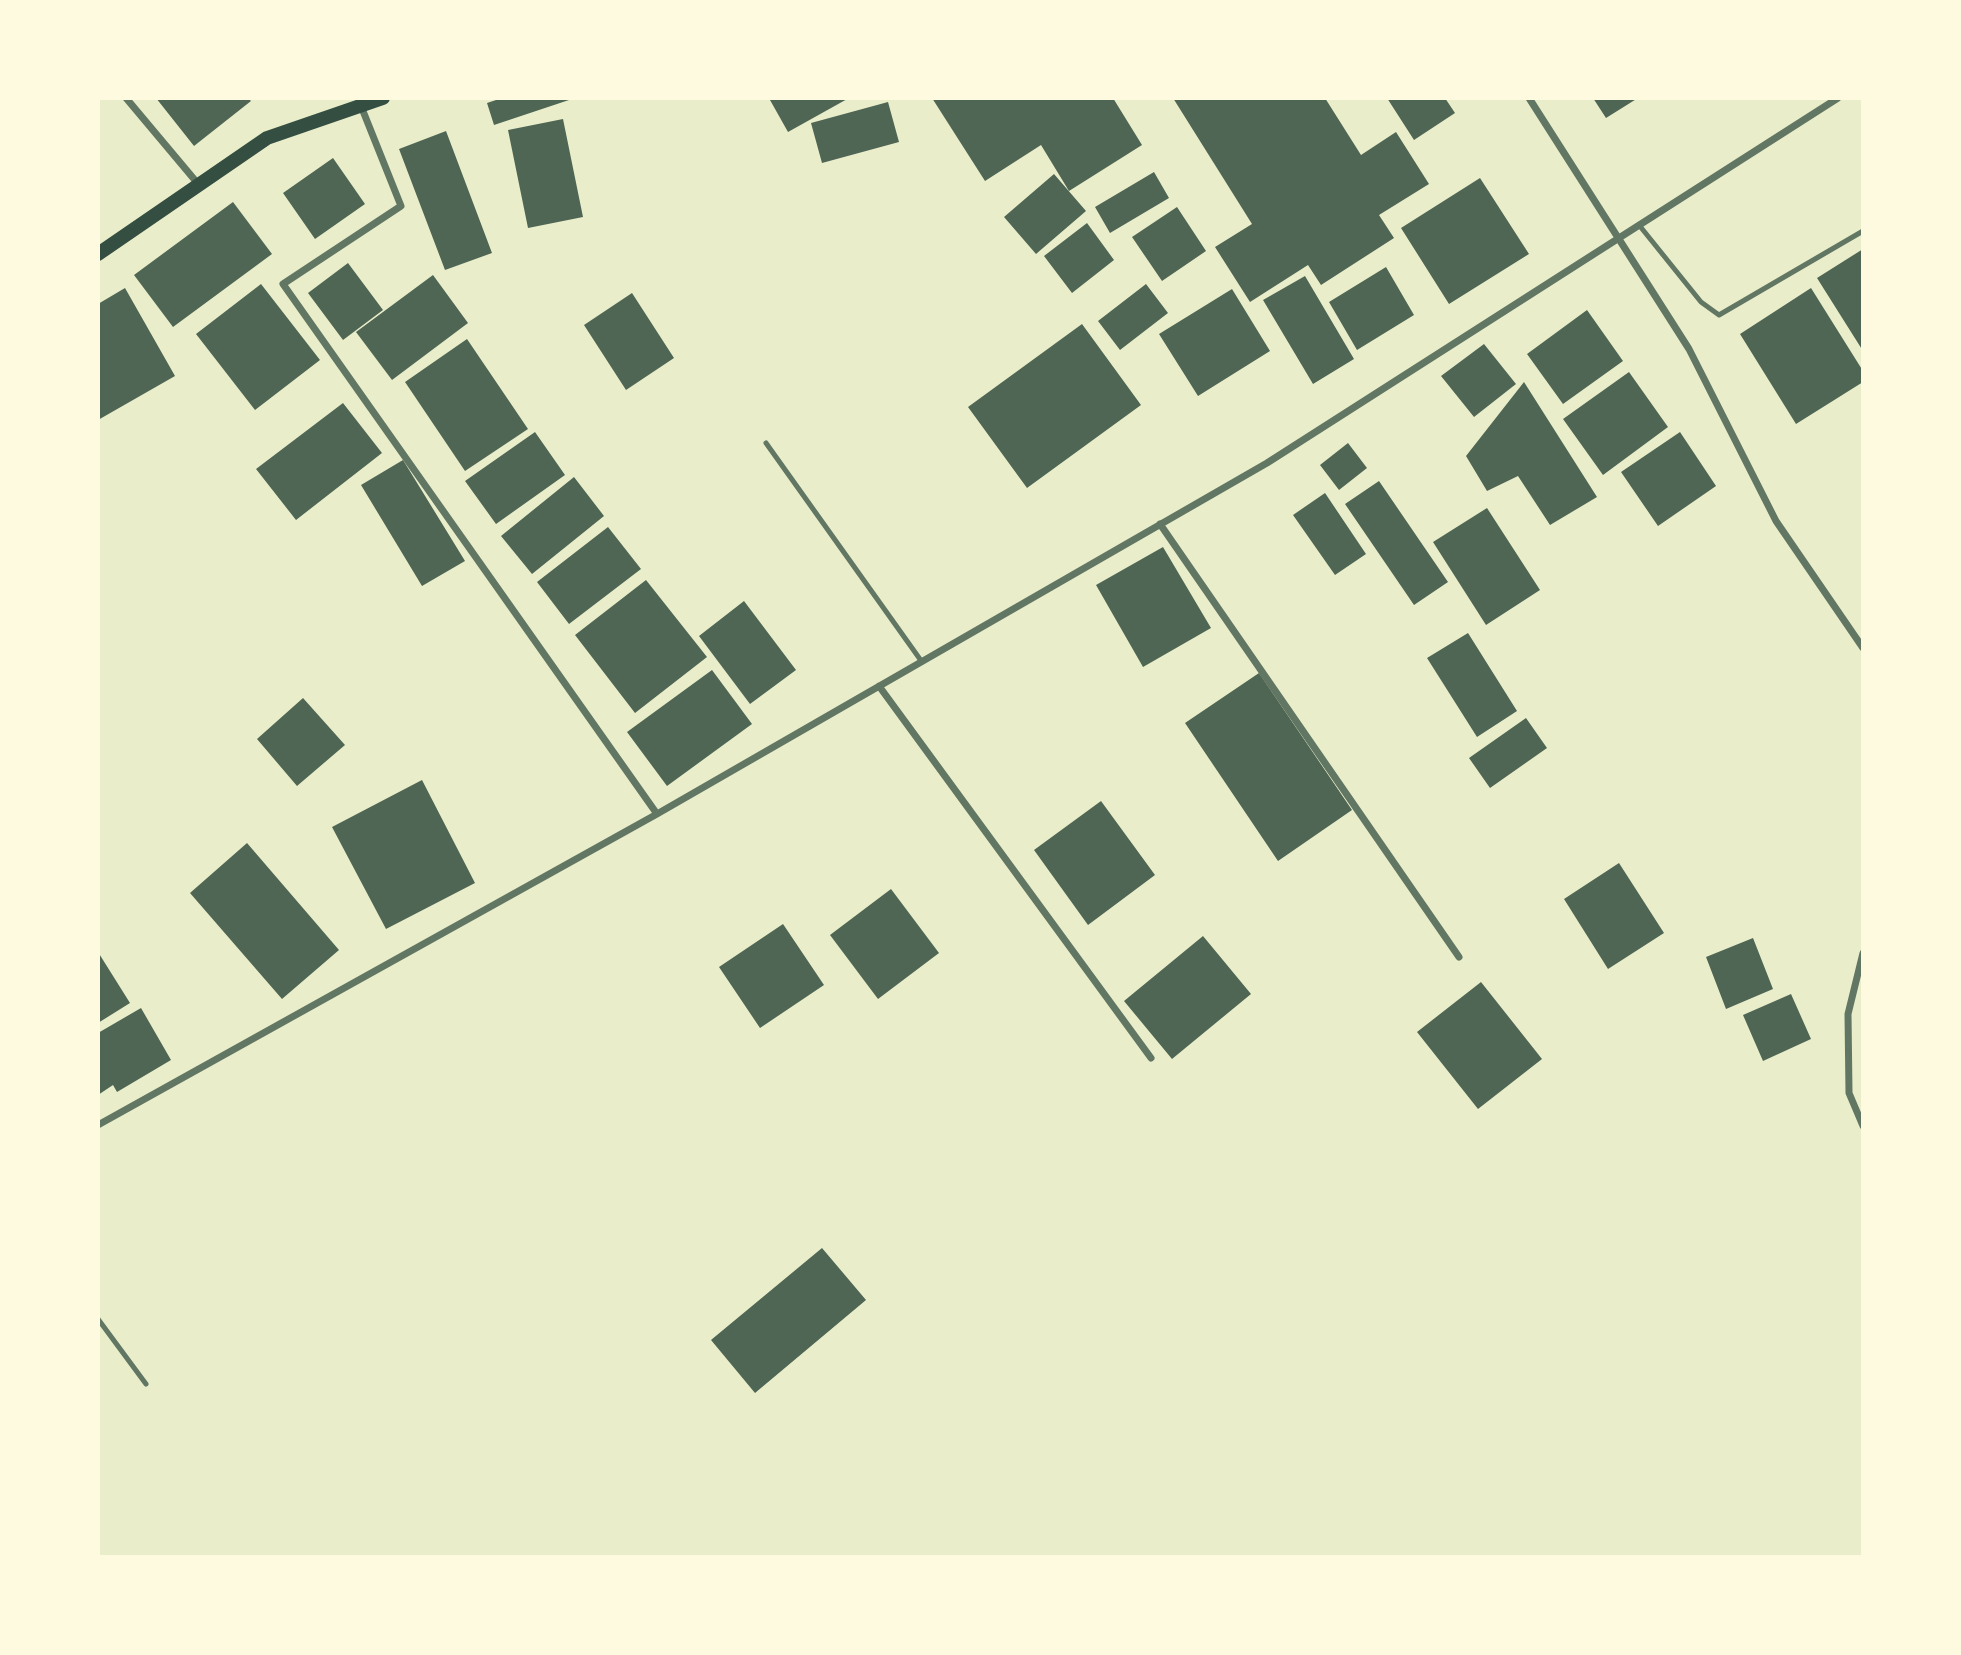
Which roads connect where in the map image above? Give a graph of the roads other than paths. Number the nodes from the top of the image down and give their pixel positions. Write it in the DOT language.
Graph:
graph roads {
  1 [pos="125,98"];
  2 [pos="383,98"];
  3 [pos="1529,98"];
  4 [pos="1838,98"];
  5 [pos="359,102"];
  6 [pos="199,185"];
  7 [pos="1639,225"];
  8 [pos="1863,231"];
  9 [pos="1619,237"];
  10 [pos="98,254"];
  11 [pos="766,443"];
  12 [pos="1160,524"];
  13 [pos="1863,648"];
  14 [pos="922,662"];
  15 [pos="879,687"];
  16 [pos="657,814"];
  17 [pos="1863,953"];
  18 [pos="1459,957"];
  19 [pos="1150,1058"];
  20 [pos="98,1125"];
  21 [pos="1863,1126"];
  22 [pos="98,1319"];
  23 [pos="146,1384"];
  1 -- 6 [label="street"];
  2 -- 5 [label="main road"];
  3 -- 9 [label="street"];
  4 -- 7 [label="street"];
  5 -- 6 [label="main road"];
  5 -- 16 [label="street"];
  6 -- 10 [label="main road"];
  7 -- 8 [label="lane"];
  7 -- 9 [label="street"];
  9 -- 12 [label="street"];
  9 -- 13 [label="street"];
  11 -- 14 [label="lane"];
  12 -- 14 [label="street"];
  12 -- 18 [label="street"];
  14 -- 15 [label="street"];
  15 -- 16 [label="street"];
  15 -- 19 [label="street"];
  16 -- 20 [label="street"];
  17 -- 21 [label="street"];
  22 -- 23 [label="lane"];
}
